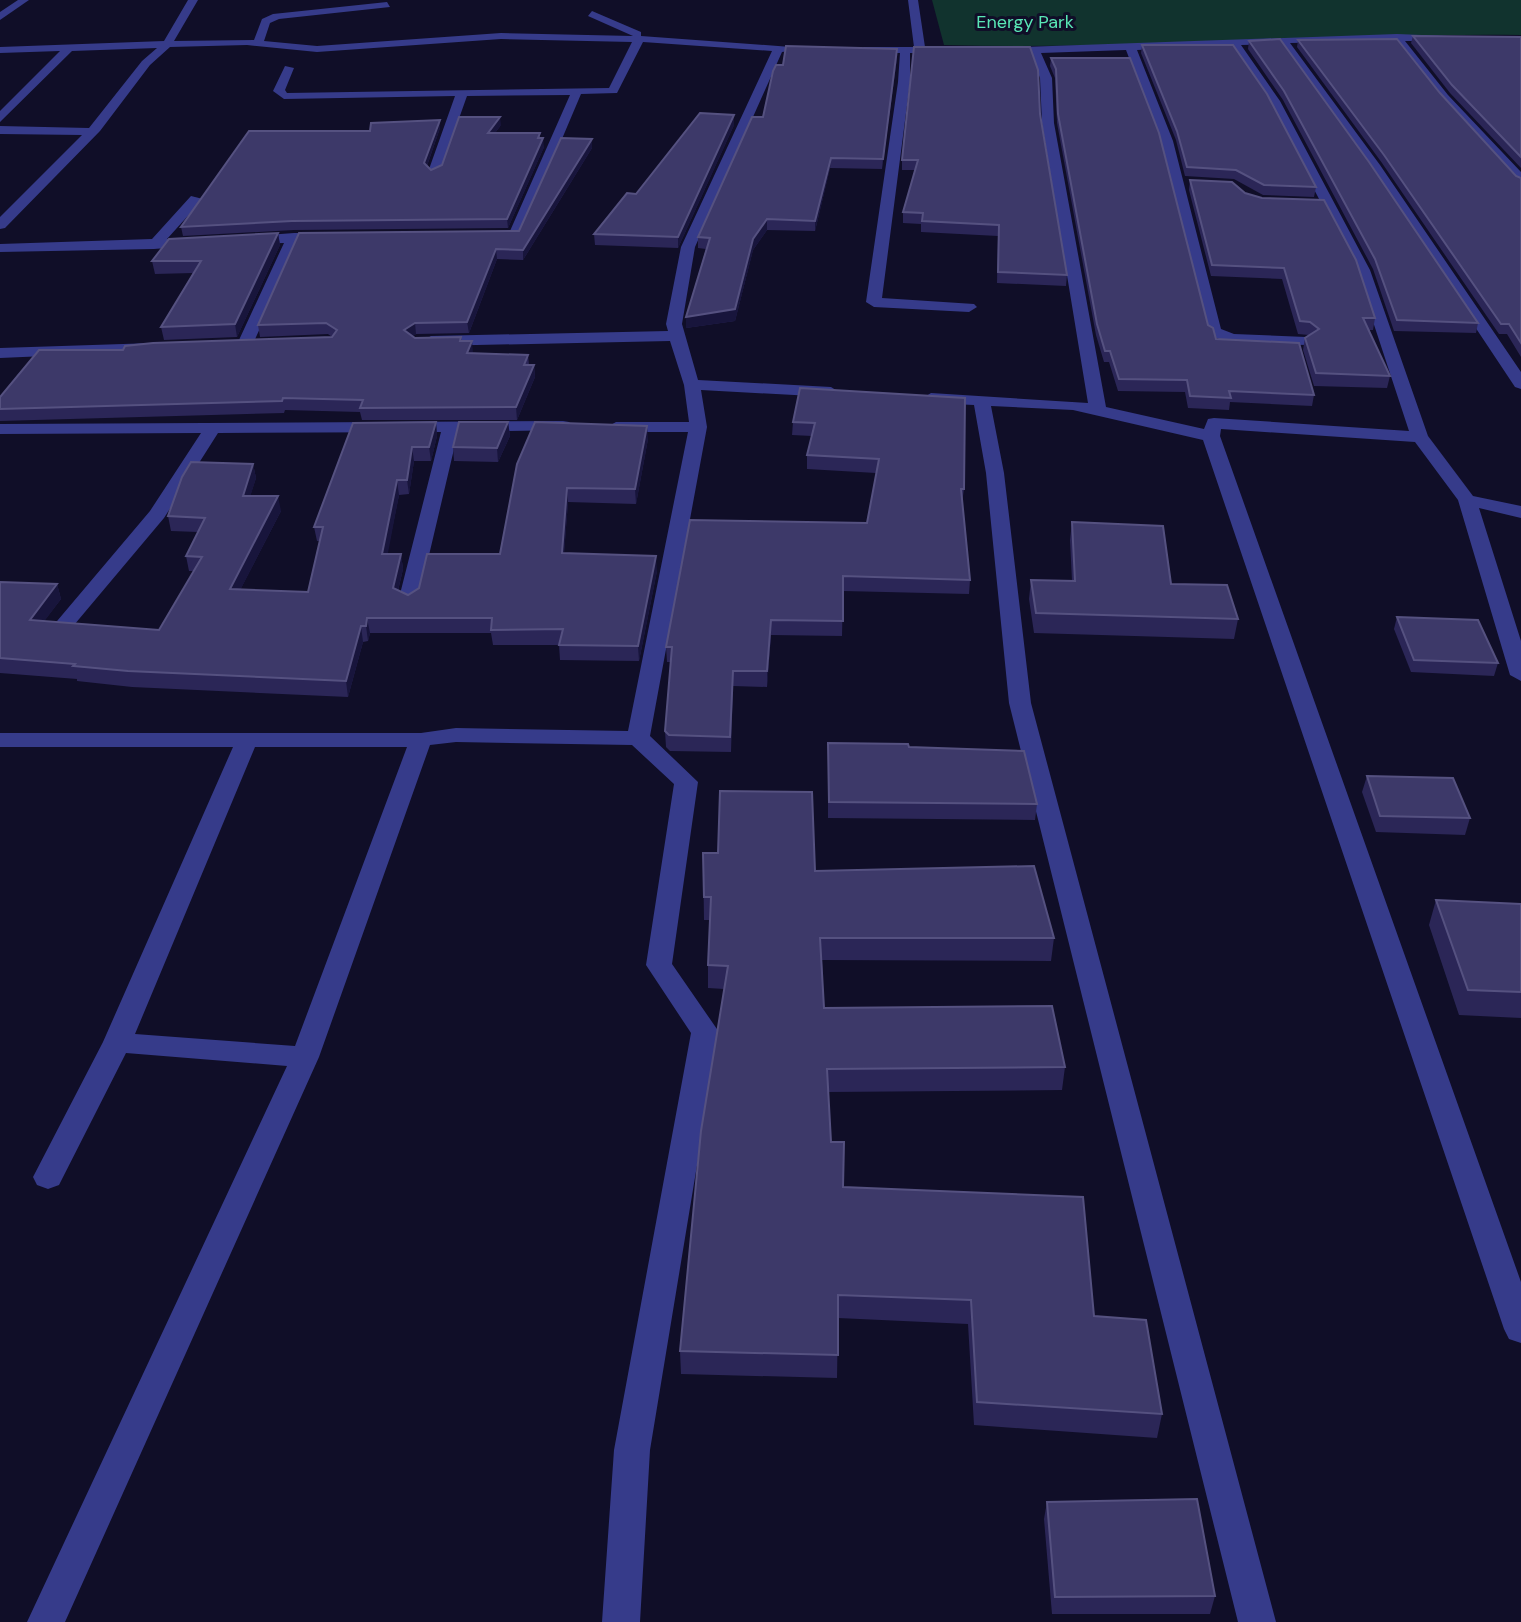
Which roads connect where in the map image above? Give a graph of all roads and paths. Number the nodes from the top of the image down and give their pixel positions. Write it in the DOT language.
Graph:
graph roads {
  1 [pos="24,0"];
  2 [pos="193,0"];
  3 [pos="913,0"];
  4 [pos="387,5"];
  5 [pos="592,14"];
  6 [pos="0,17"];
  7 [pos="1397,37"];
  8 [pos="1460,38"];
  9 [pos="645,39"];
  10 [pos="1283,41"];
  11 [pos="258,42"];
  12 [pos="167,44"];
  13 [pos="1235,44"];
  14 [pos="69,48"];
  15 [pos="778,49"];
  16 [pos="1131,49"];
  17 [pos="0,50"];
  18 [pos="805,50"];
  19 [pos="847,50"];
  20 [pos="912,50"];
  21 [pos="963,50"];
  22 [pos="992,50"];
  23 [pos="1035,50"];
  24 [pos="289,68"];
  25 [pos="577,91"];
  26 [pos="462,93"];
  27 [pos="0,118"];
  28 [pos="0,130"];
  29 [pos="92,132"];
  30 [pos="434,172"];
  31 [pos="1521,180"];
  32 [pos="196,199"];
  33 [pos="0,225"];
  34 [pos="342,236"];
  35 [pos="468,236"];
  36 [pos="294,237"];
  37 [pos="232,240"];
  38 [pos="216,241"];
  39 [pos="154,245"];
  40 [pos="0,249"];
  41 [pos="969,307"];
  42 [pos="677,336"];
  43 [pos="416,342"];
  44 [pos="1306,342"];
  45 [pos="199,346"];
  46 [pos="169,347"];
  47 [pos="0,353"];
  48 [pos="1521,384"];
  49 [pos="692,385"];
  50 [pos="845,393"];
  51 [pos="906,396"];
  52 [pos="982,401"];
  53 [pos="1098,411"];
  54 [pos="451,426"];
  55 [pos="574,426"];
  56 [pos="605,427"];
  57 [pos="698,427"];
  58 [pos="213,428"];
  59 [pos="0,429"];
  60 [pos="1211,436"];
  61 [pos="1420,437"];
  62 [pos="1467,500"];
  63 [pos="1521,512"];
  64 [pos="408,602"];
  65 [pos="62,627"];
  66 [pos="1521,675"];
  67 [pos="638,738"];
  68 [pos="0,740"];
  69 [pos="247,740"];
  70 [pos="421,740"];
  71 [pos="117,1042"];
  72 [pos="305,1057"];
  73 [pos="48,1177"];
  74 [pos="1521,1329"];
  75 [pos="46,1622"];
  76 [pos="621,1622"];
  77 [pos="1257,1622"];
  1 -- 6 [label="street"];
  2 -- 12 [label="street"];
  3 -- 20 [label="street"];
  4 -- 11 [label="street"];
  5 -- 9 [label="street"];
  7 -- 8 [label="street"];
  7 -- 10 [label="street"];
  7 -- 31 [label="street"];
  9 -- 11 [label="street"];
  9 -- 15 [label="street"];
  9 -- 25 [label="street"];
  10 -- 13 [label="street"];
  10 -- 48 [label="street"];
  11 -- 12 [label="street"];
  12 -- 14 [label="street"];
  12 -- 29 [label="street"];
  13 -- 16 [label="street"];
  13 -- 61 [label="street"];
  14 -- 17 [label="street"];
  14 -- 27 [label="street"];
  15 -- 18 [label="street"];
  15 -- 42 [label="street"];
  16 -- 23 [label="street"];
  16 -- 44 [label="street"];
  19 -- 20 [label="street"];
  20 -- 21 [label="street"];
  20 -- 41 [label="street"];
  22 -- 23 [label="street"];
  23 -- 53 [label="street"];
  24 -- 26 [label="street"];
  25 -- 26 [label="street"];
  25 -- 35 [label="street"];
  26 -- 30 [label="street"];
  28 -- 29 [label="street"];
  29 -- 33 [label="street"];
  32 -- 39 [label="street"];
  34 -- 36 [label="street"];
  36 -- 37 [label="street"];
  36 -- 45 [label="street"];
  38 -- 39 [label="street"];
  39 -- 40 [label="street"];
  42 -- 43 [label="street"];
  42 -- 49 [label="street"];
  46 -- 47 [label="street"];
  49 -- 50 [label="street"];
  49 -- 57 [label="street"];
  51 -- 52 [label="street"];
  52 -- 53 [label="street"];
  52 -- 77 [label="street"];
  53 -- 60 [label="street"];
  54 -- 55 [label="street"];
  54 -- 58 [label="street"];
  54 -- 64 [label="street"];
  56 -- 57 [label="street"];
  57 -- 67 [label="street"];
  58 -- 59 [label="street"];
  58 -- 65 [label="street"];
  60 -- 61 [label="street"];
  60 -- 74 [label="street"];
  61 -- 62 [label="street"];
  62 -- 63 [label="street"];
  62 -- 66 [label="street"];
  67 -- 70 [label="street"];
  67 -- 76 [label="street"];
  68 -- 69 [label="street"];
  69 -- 70 [label="street"];
  69 -- 71 [label="street"];
  70 -- 72 [label="street"];
  71 -- 72 [label="street"];
  71 -- 73 [label="street"];
  72 -- 75 [label="street"];
}
